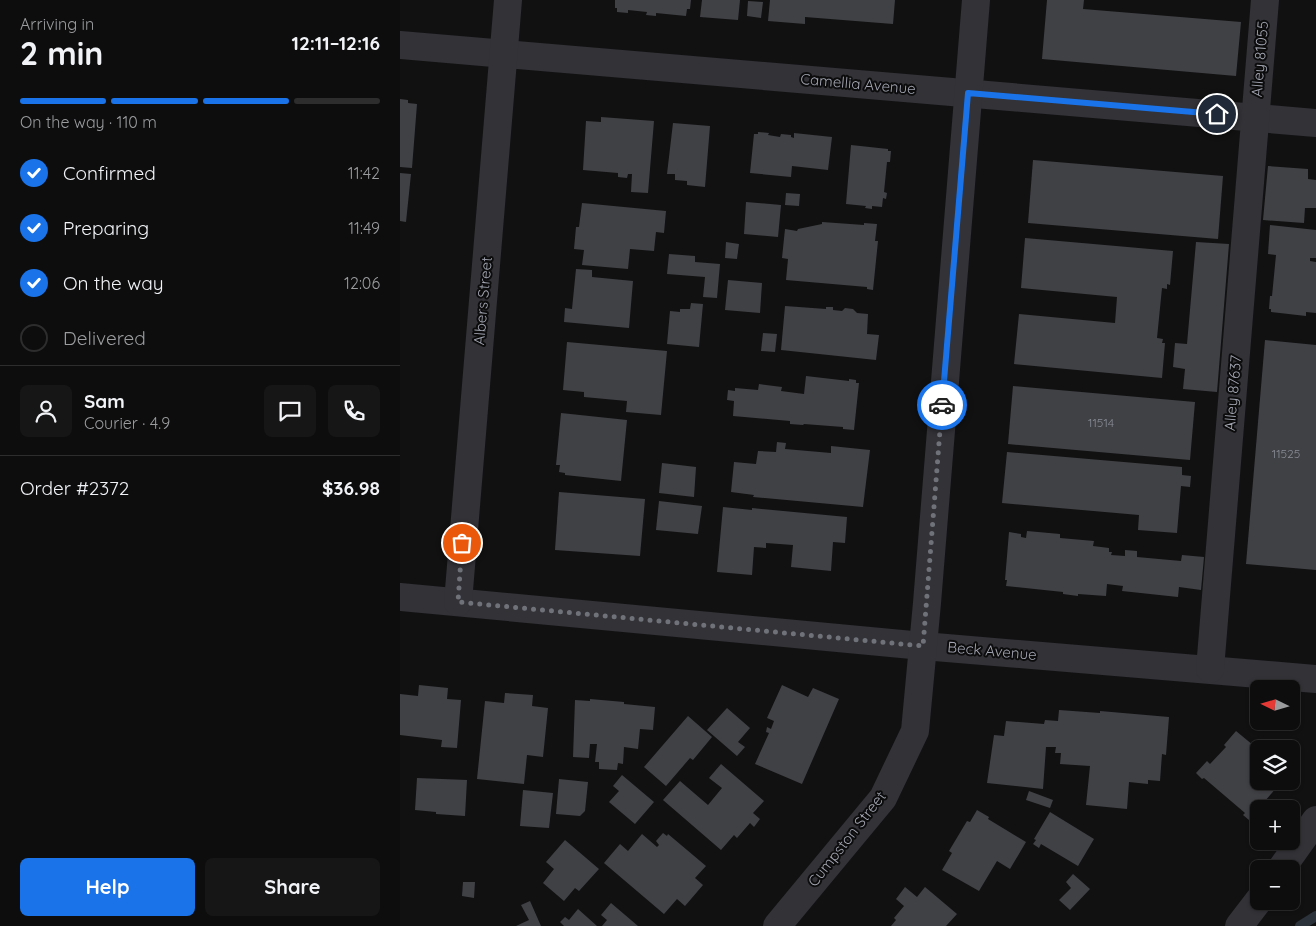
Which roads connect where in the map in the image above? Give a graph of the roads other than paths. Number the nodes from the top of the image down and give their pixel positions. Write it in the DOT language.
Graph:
graph roads {
  1 [pos="508,0"];
  2 [pos="976,0"];
  3 [pos="1265,0"];
  4 [pos="400,45"];
  5 [pos="504,54"];
  6 [pos="968,93"];
  7 [pos="1255,118"];
  8 [pos="1316,123"];
  9 [pos="400,597"];
  10 [pos="458,602"];
  11 [pos="923,646"];
  12 [pos="1210,669"];
  13 [pos="1316,679"];
  14 [pos="1316,820"];
  15 [pos="1287,860"];
  16 [pos="1251,910"];
  17 [pos="777,926"];
  18 [pos="1238,926"];
  1 -- 5 [label="street, Albers Street"];
  2 -- 6 [label="street, Cumpston Street"];
  3 -- 7 [label="street, Alley 81055"];
  4 -- 5 [label="street, Camellia Avenue"];
  5 -- 6 [label="street, Camellia Avenue"];
  5 -- 10 [label="street, Albers Street"];
  6 -- 7 [label="street, Camellia Avenue"];
  6 -- 11 [label="street, Cumpston Street"];
  7 -- 8 [label="street, Camellia Avenue"];
  7 -- 12 [label="street, Alley 87637"];
  9 -- 10 [label="street, Beck Avenue"];
  10 -- 11 [label="street, Beck Avenue"];
  11 -- 12 [label="street, Beck Avenue"];
  11 -- 17 [label="street, Cumpston Street"];
  12 -- 13 [label="street, Beck Avenue"];
  14 -- 15 [label="street"];
  16 -- 18 [label="street"];
}
